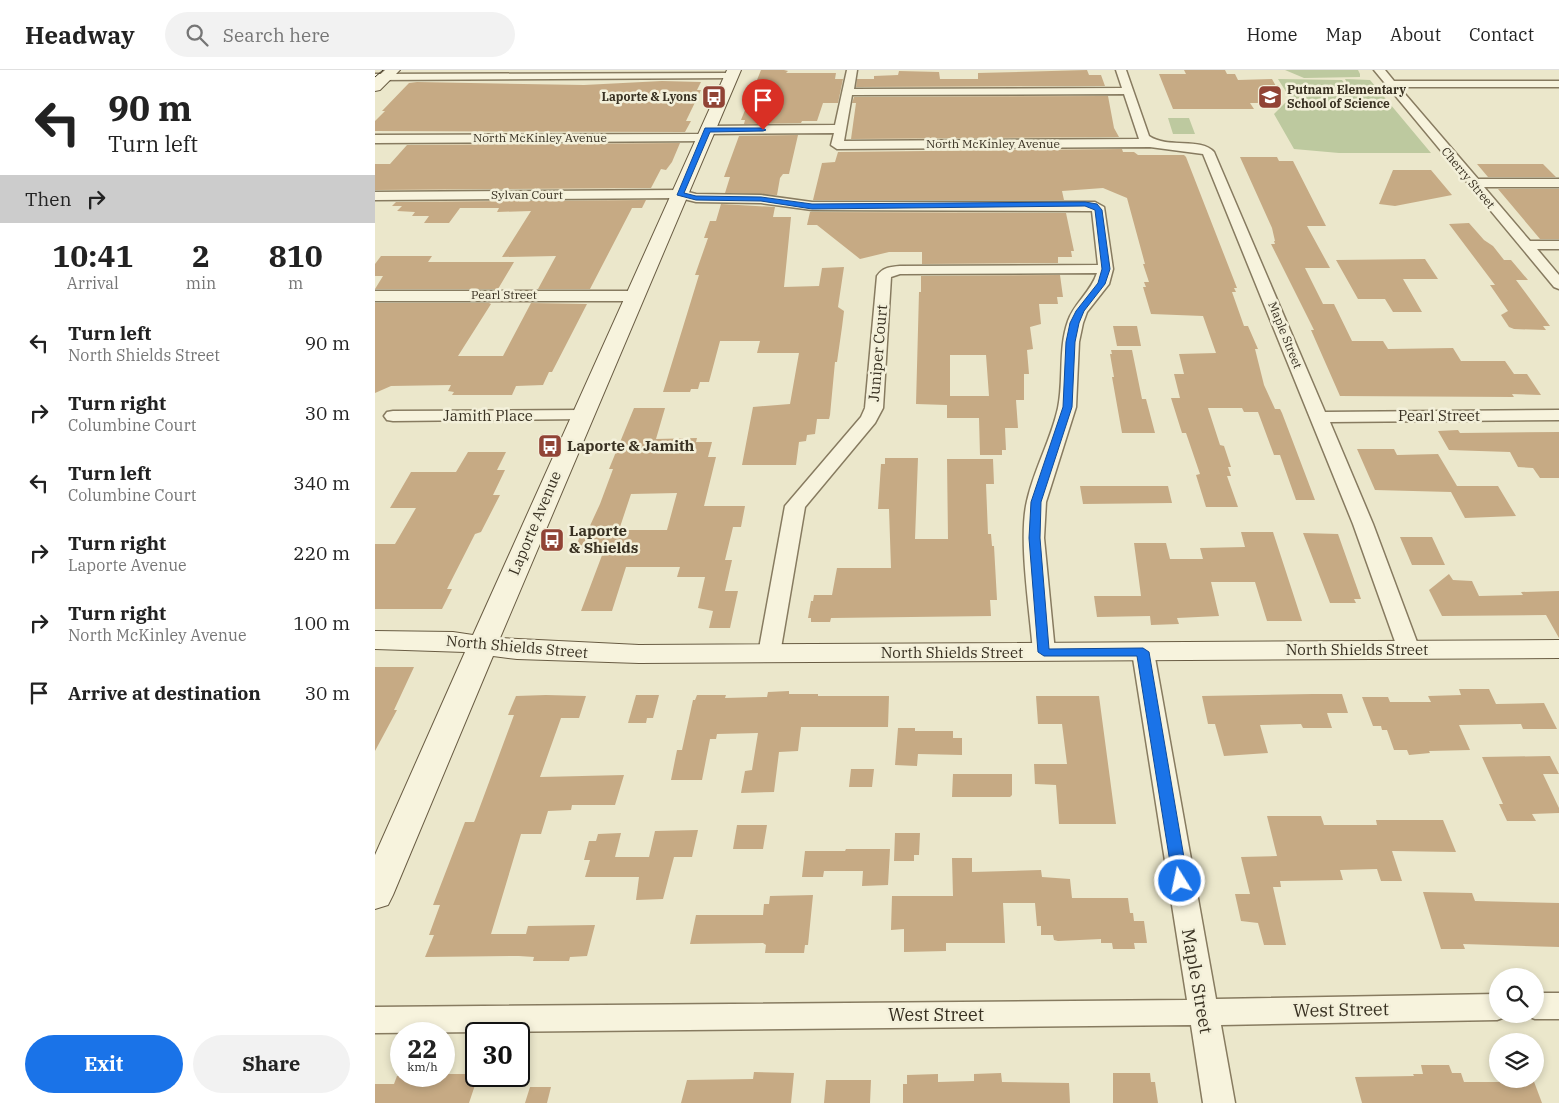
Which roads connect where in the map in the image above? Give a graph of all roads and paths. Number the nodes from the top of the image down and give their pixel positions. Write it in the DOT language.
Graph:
graph roads {
  1 [pos="852,70"];
  2 [pos="1121,70"];
  3 [pos="1379,70"];
  4 [pos="733,73"];
  5 [pos="1521,74"];
  6 [pos="382,78"];
  7 [pos="1391,84"];
  8 [pos="1532,84"];
  9 [pos="1559,84"];
  10 [pos="1128,91"];
  11 [pos="847,92"];
  12 [pos="839,129"];
  13 [pos="706,134"];
  14 [pos="375,139"];
  15 [pos="1150,143"];
  16 [pos="1473,183"];
  17 [pos="1559,183"];
  18 [pos="680,194"];
  19 [pos="375,196"];
  20 [pos="1525,245"];
  21 [pos="1559,245"];
  22 [pos="1106,269"];
  23 [pos="1559,284"];
  24 [pos="375,296"];
  25 [pos="634,296"];
  26 [pos="583,415"];
  27 [pos="1559,415"];
  28 [pos="393,416"];
  29 [pos="1318,417"];
  30 [pos="375,640"];
  31 [pos="483,645"];
  32 [pos="1559,649"];
  33 [pos="1409,650"];
  34 [pos="1044,652"];
  35 [pos="1143,652"];
  36 [pos="769,654"];
  37 [pos="375,895"];
  38 [pos="1544,1006"];
  39 [pos="1559,1006"];
  40 [pos="1489,1007"];
  41 [pos="1202,1012"];
  42 [pos="375,1020"];
  43 [pos="1219,1103"];
  1 -- 11 [label="street"];
  2 -- 10 [label="street"];
  3 -- 7 [label="street, Cherry Street"];
  4 -- 6 [label="street"];
  4 -- 13 [label="street, Laporte Avenue"];
  5 -- 8 [label="street"];
  7 -- 8 [label="street"];
  7 -- 16 [label="street, Cherry Street"];
  8 -- 9 [label="street"];
  10 -- 11 [label="street"];
  10 -- 15 [label="street"];
  11 -- 12 [label="street"];
  12 -- 13 [label="street, North McKinley Avenue"];
  12 -- 15 [label="street, North McKinley Avenue"];
  13 -- 14 [label="street, North McKinley Avenue"];
  13 -- 18 [label="street, Laporte Avenue"];
  15 -- 29 [label="street, Maple Street"];
  16 -- 17 [label="street"];
  16 -- 20 [label="street, Cherry Street"];
  18 -- 19 [label="street, Sylvan Court"];
  18 -- 22 [label="street, Sylvan Court"];
  18 -- 25 [label="street, Laporte Avenue"];
  20 -- 21 [label="street"];
  20 -- 23 [label="street, Cherry Street"];
  22 -- 34 [label="street"];
  22 -- 36 [label="street, Juniper Court"];
  24 -- 25 [label="street, Pearl Street"];
  25 -- 26 [label="street, Laporte Avenue"];
  26 -- 28 [label="street, Jamith Place"];
  26 -- 31 [label="street, Laporte Avenue"];
  27 -- 29 [label="street, Pearl Street"];
  29 -- 33 [label="street, Maple Street"];
  30 -- 31 [label="street, North Shields Street"];
  31 -- 36 [label="street, North Shields Street"];
  31 -- 37 [label="street, Laporte Avenue"];
  32 -- 33 [label="street, North Shields Street"];
  33 -- 35 [label="street, North Shields Street"];
  34 -- 35 [label="street, North Shields Street"];
  34 -- 36 [label="street, North Shields Street"];
  35 -- 41 [label="street, Maple Street"];
  38 -- 39 [label="street"];
  40 -- 41 [label="street, West Street"];
  41 -- 42 [label="street, West Street"];
  41 -- 43 [label="street, Maple Street"];
}
